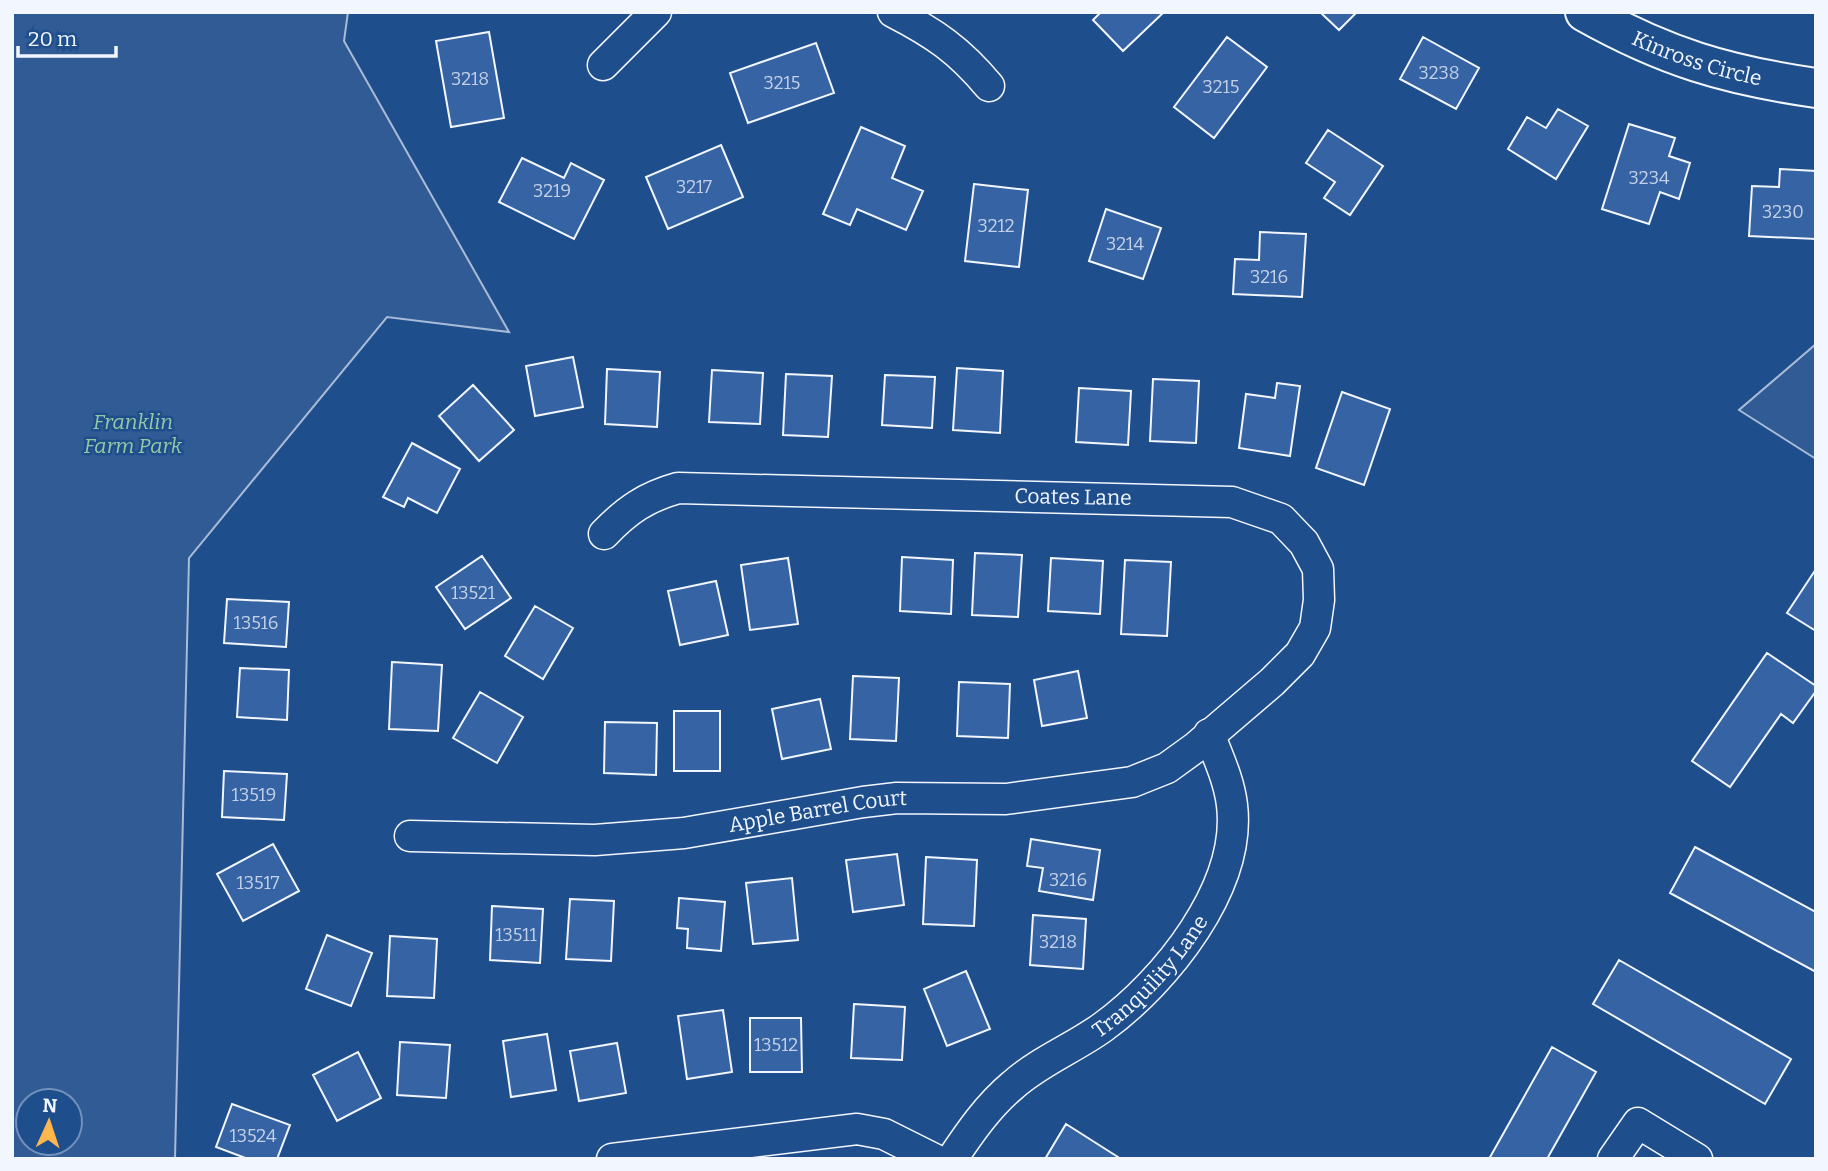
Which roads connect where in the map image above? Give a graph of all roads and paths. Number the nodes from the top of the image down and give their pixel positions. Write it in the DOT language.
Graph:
graph roads {
  1 [pos="656,12"];
  2 [pos="893,12"];
  3 [pos="1585,12"];
  4 [pos="603,65"];
  5 [pos="989,86"];
  6 [pos="1816,88"];
  7 [pos="604,534"];
  8 [pos="1209,734"];
  9 [pos="410,836"];
  10 [pos="612,1159"];
  11 [pos="934,1159"];
  12 [pos="952,1159"];
  13 [pos="1613,1159"];
  14 [pos="1697,1159"];
  1 -- 4 [label="street"];
  2 -- 5 [label="street"];
  3 -- 6 [label="street, Kinross Circle"];
  7 -- 8 [label="street, Coates Lane"];
  8 -- 9 [label="street, Apple Barrel Court"];
  8 -- 12 [label="street, Tranquility Lane"];
  10 -- 11 [label="street"];
  13 -- 14 [label="street"];
}
